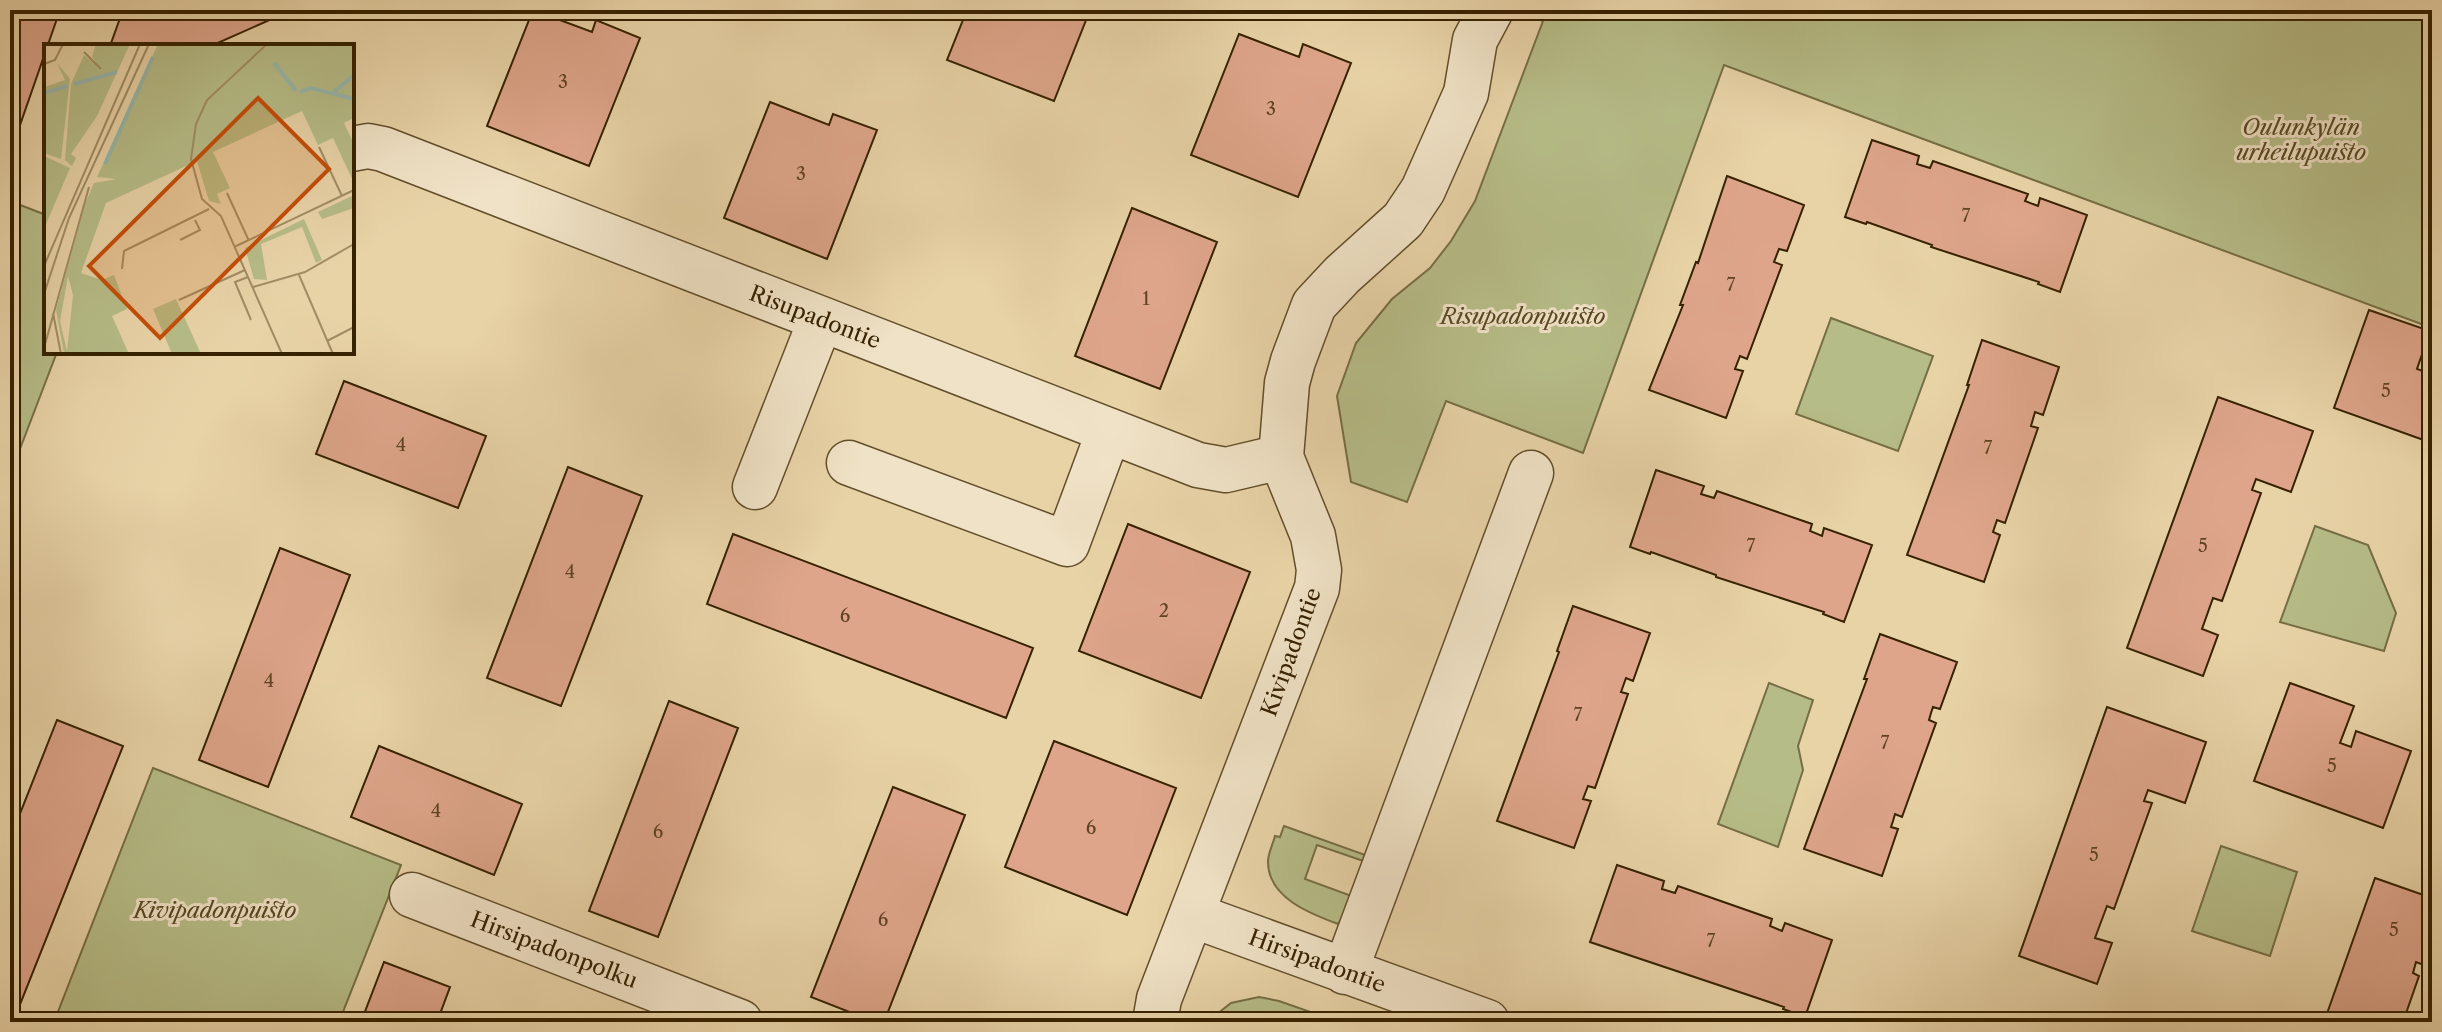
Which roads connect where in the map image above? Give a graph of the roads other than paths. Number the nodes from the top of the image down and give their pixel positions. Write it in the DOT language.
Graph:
graph roads {
  1 [pos="1483,25"];
  2 [pos="354,149"];
  3 [pos="821,319"];
  4 [pos="1109,431"];
  5 [pos="1281,457"];
  6 [pos="849,463"];
  7 [pos="1531,473"];
  8 [pos="755,487"];
  9 [pos="412,895"];
  10 [pos="1192,915"];
  11 [pos="1345,972"];
  12 [pos="740,1022"];
  13 [pos="1155,1022"];
  14 [pos="1487,1022"];
  1 -- 5 [label="street, Kivipadontie"];
  2 -- 3 [label="street, Risupadontie"];
  3 -- 4 [label="street, Risupadontie"];
  3 -- 8 [label="street"];
  4 -- 5 [label="street, Risupadontie"];
  4 -- 6 [label="street"];
  5 -- 10 [label="street, Kivipadontie"];
  7 -- 11 [label="street"];
  9 -- 12 [label="street, Hirsipadonpolku"];
  10 -- 11 [label="street, Hirsipadontie"];
  10 -- 13 [label="street, Kivipadontie"];
  11 -- 14 [label="street, Hirsipadontie"];
}
